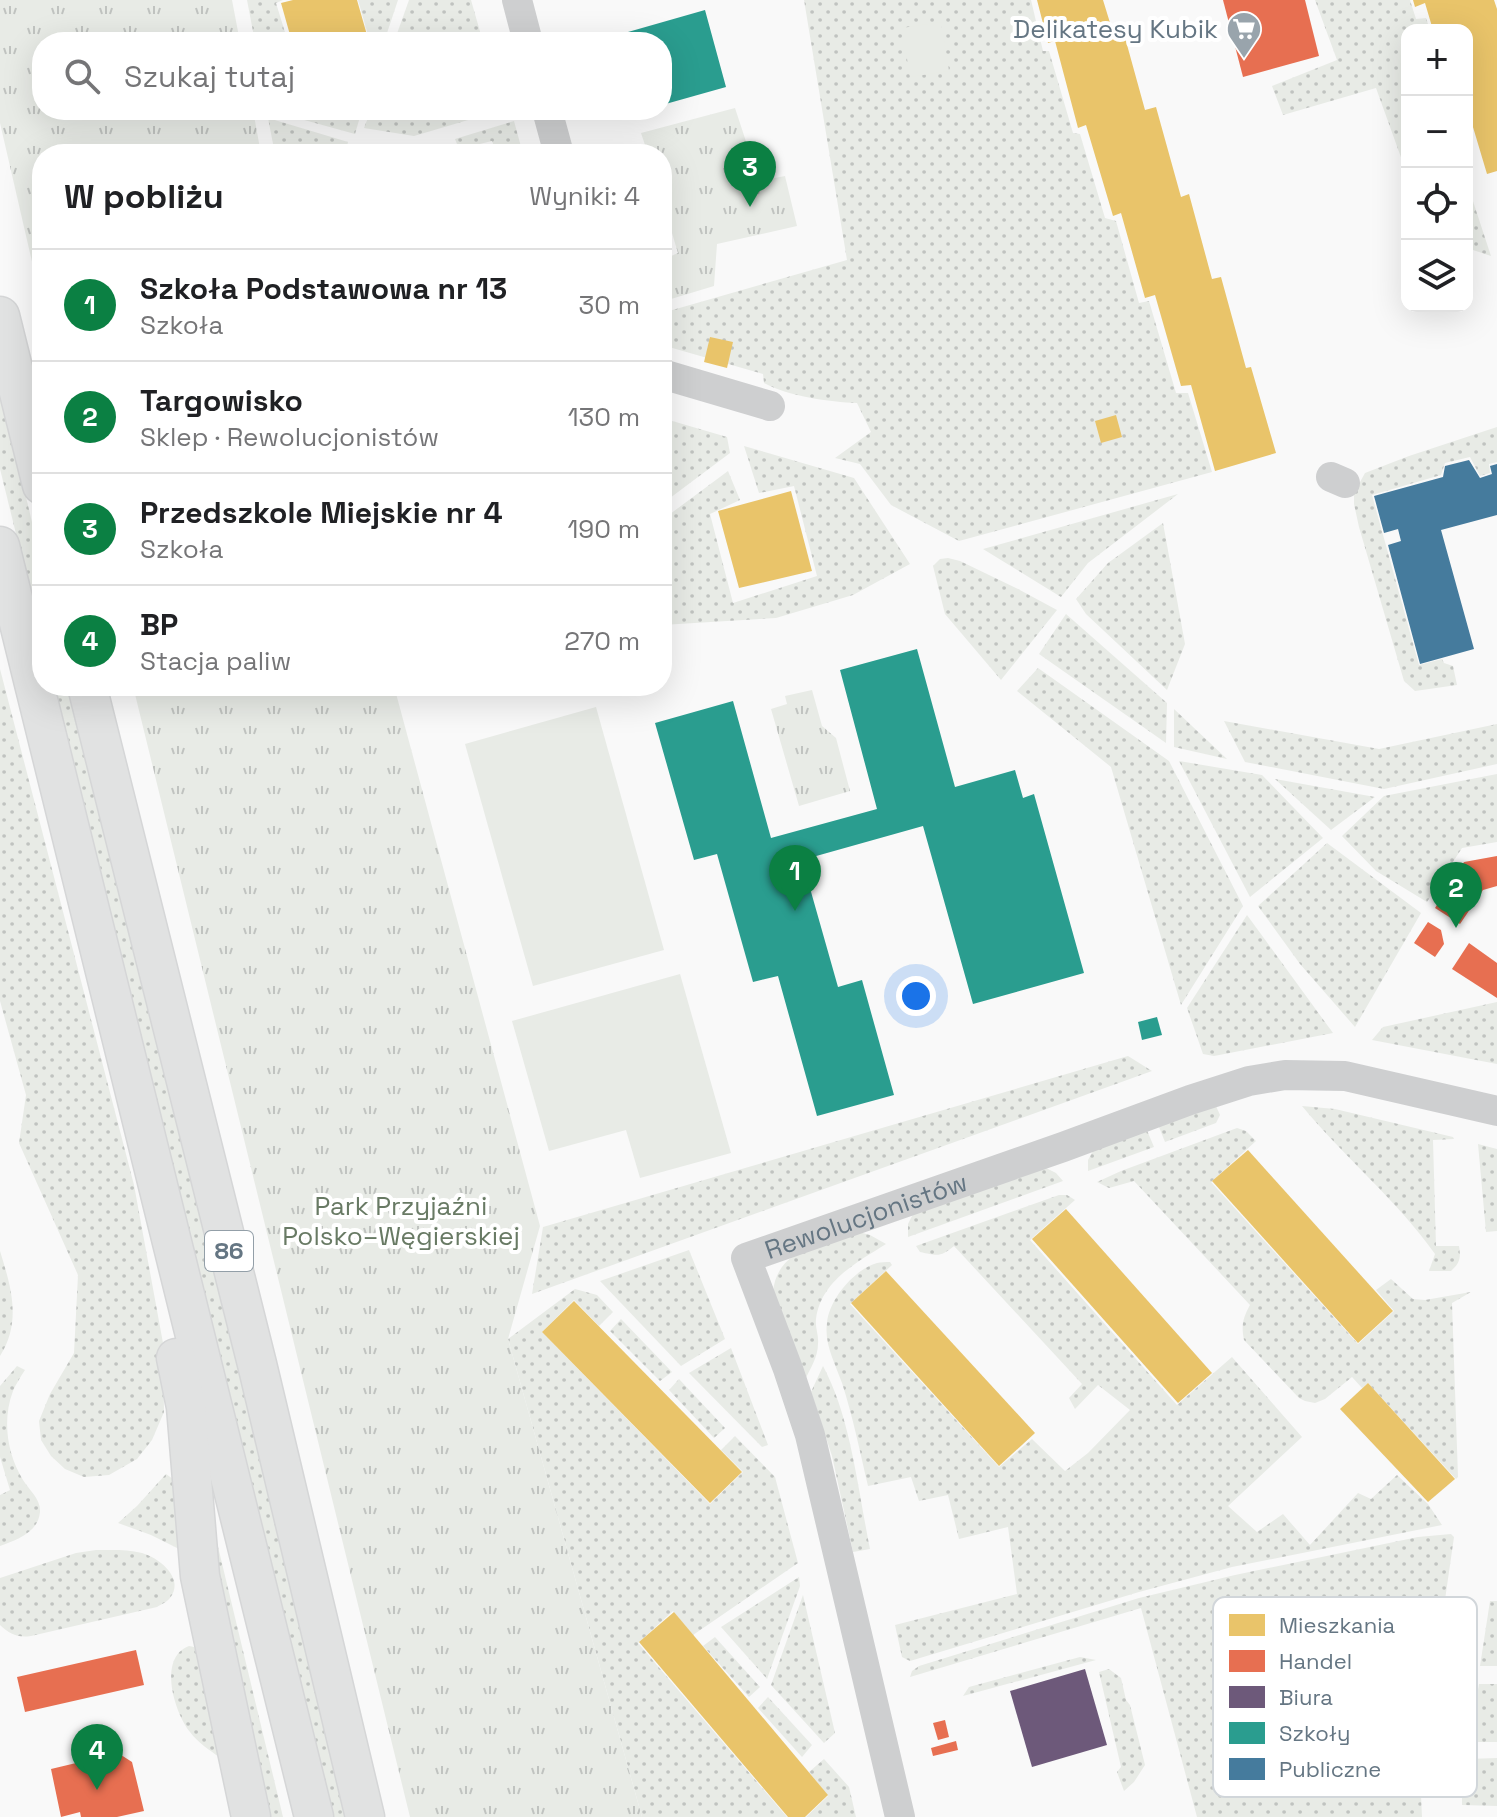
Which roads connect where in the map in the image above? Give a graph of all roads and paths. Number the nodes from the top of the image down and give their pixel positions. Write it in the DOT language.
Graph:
graph roads {
  1 [pos="517,0"];
  2 [pos="525,32"];
  3 [pos="550,120"];
  4 [pos="556,144"];
  5 [pos="0,316"];
  6 [pos="672,377"];
  7 [pos="770,406"];
  8 [pos="32,445"];
  9 [pos="0,546"];
  10 [pos="32,675"];
  11 [pos="37,696"];
  12 [pos="90,696"];
  13 [pos="1497,1111"];
  14 [pos="158,1182"];
  15 [pos="251,1817"];
  16 [pos="314,1817"];
  17 [pos="365,1817"];
  18 [pos="900,1817"];
  1 -- 2 [label="street"];
  3 -- 4 [label="street"];
  5 -- 8 [label="main road"];
  6 -- 7 [label="street"];
  9 -- 10 [label="main road, 86"];
  11 -- 14 [label="main road, 86"];
  12 -- 17 [label="main road, 86"];
  13 -- 18 [label="street, Rewolucjonistów"];
  14 -- 15 [label="main road"];
  14 -- 16 [label="main road, 86"];
}
